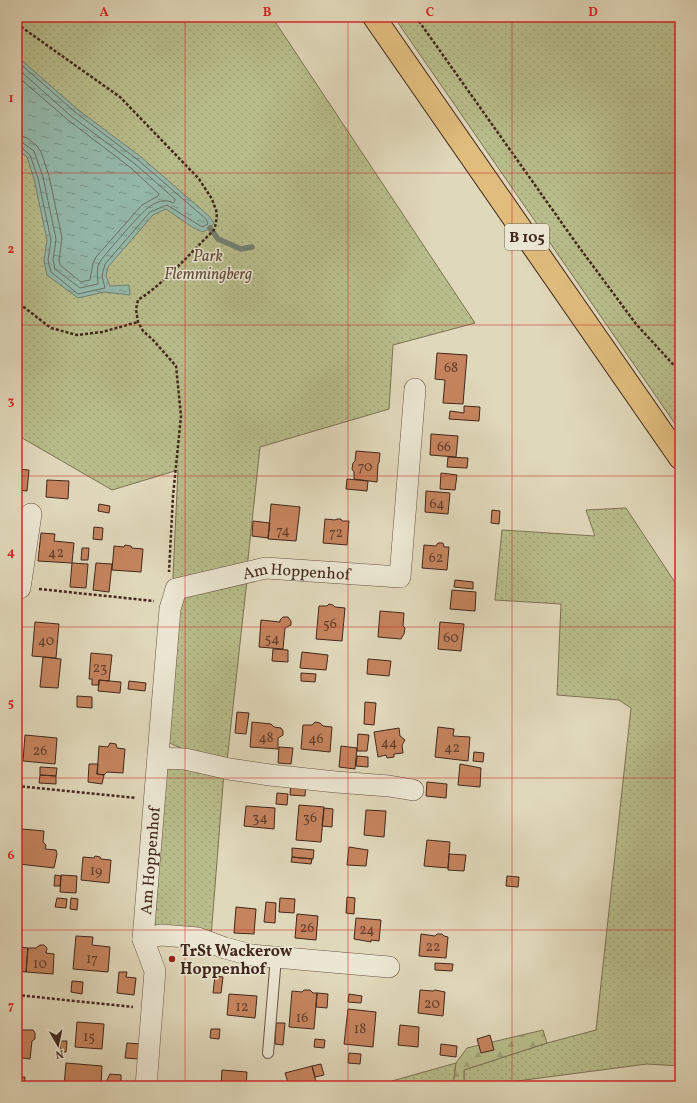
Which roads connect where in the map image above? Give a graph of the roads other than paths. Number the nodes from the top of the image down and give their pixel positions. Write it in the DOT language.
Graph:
graph roads {
  1 [pos="374,17"];
  2 [pos="414,389"];
  3 [pos="680,458"];
  4 [pos="31,514"];
  5 [pos="19,587"];
  6 [pos="158,758"];
  7 [pos="413,790"];
  8 [pos="143,939"];
  9 [pos="276,957"];
  10 [pos="390,967"];
  11 [pos="268,1053"];
  12 [pos="146,1086"];
  1 -- 3 [label="highway, B 105"];
  2 -- 6 [label="street, Am Hoppenhof"];
  4 -- 5 [label="street"];
  6 -- 7 [label="street"];
  6 -- 8 [label="street, Am Hoppenhof"];
  8 -- 9 [label="street, Am Hoppenhof"];
  8 -- 12 [label="street, Am Hoppenhof"];
  9 -- 10 [label="street, Am Hoppenhof"];
  9 -- 11 [label="lane"];
}
